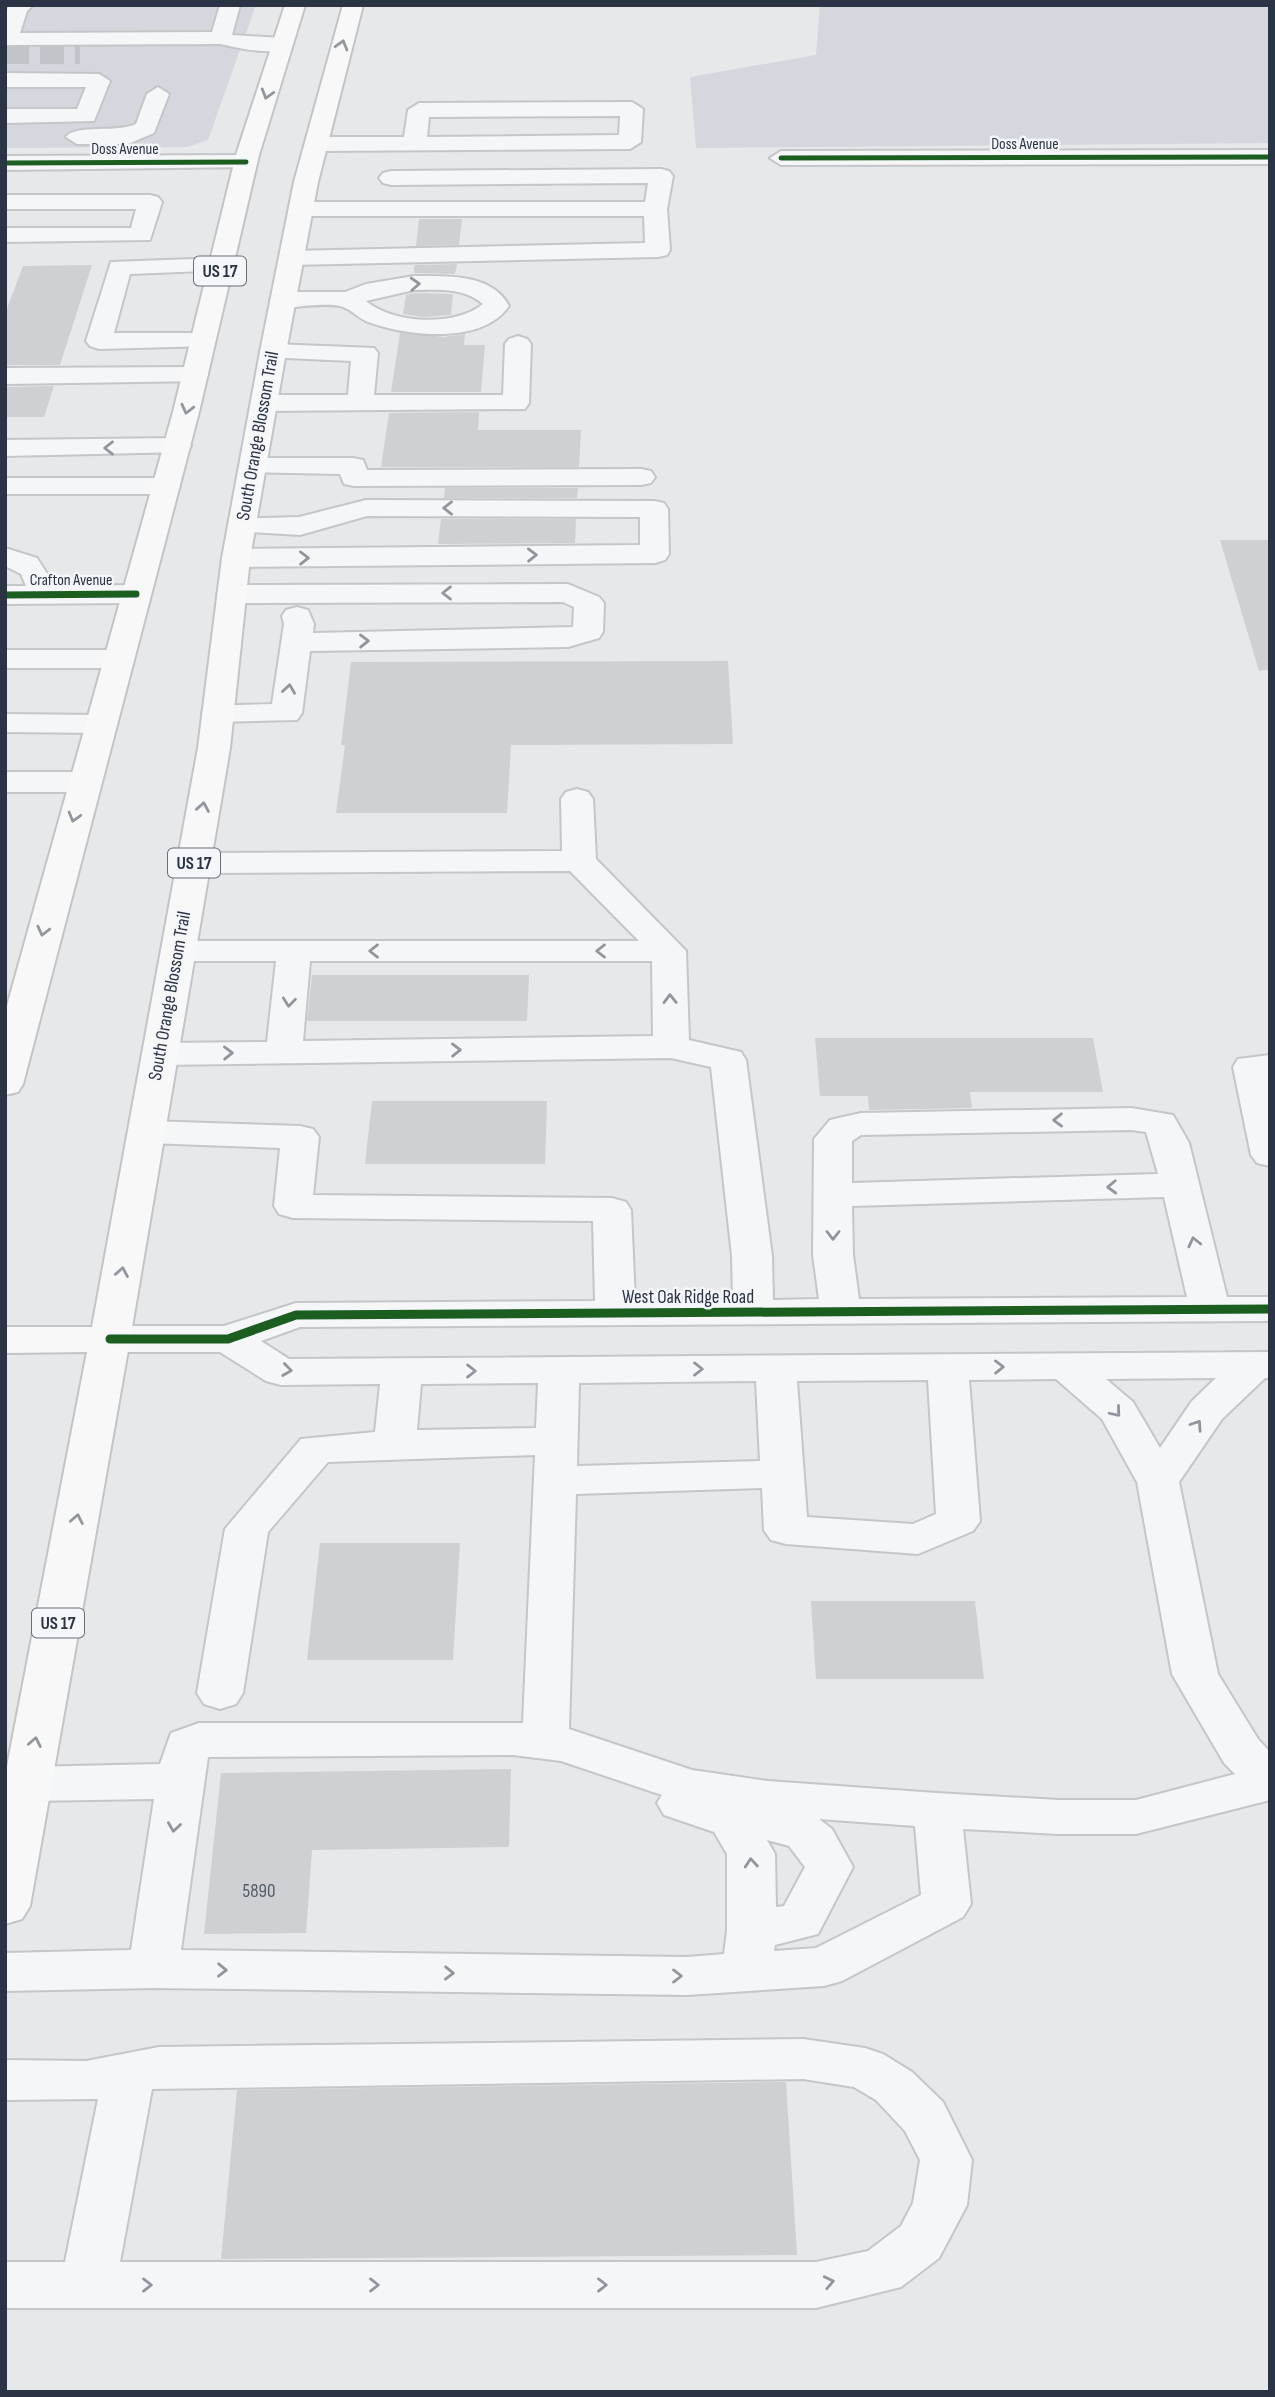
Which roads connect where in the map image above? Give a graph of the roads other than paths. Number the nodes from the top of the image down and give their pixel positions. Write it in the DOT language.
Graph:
graph roads {
  1 [pos="23,5"];
  2 [pos="230,5"];
  3 [pos="295,5"];
  4 [pos="354,5"];
  5 [pos="221,38"];
  6 [pos="282,44"];
  7 [pos="80,52"];
  8 [pos="119,52"];
  9 [pos="5,80"];
  10 [pos="99,80"];
  11 [pos="5,116"];
  12 [pos="5,138"];
  13 [pos="316,144"];
  14 [pos="415,144"];
  15 [pos="1270,157"];
  16 [pos="781,158"];
  17 [pos="5,163"];
  18 [pos="276,170"];
  19 [pos="391,178"];
  20 [pos="5,202"];
  21 [pos="301,209"];
  22 [pos="655,209"];
  23 [pos="5,235"];
  24 [pos="291,258"];
  25 [pos="221,265"];
  26 [pos="350,299"];
  27 [pos="283,300"];
  28 [pos="202,341"];
  29 [pos="518,344"];
  30 [pos="273,352"];
  31 [pos="195,375"];
  32 [pos="5,376"];
  33 [pos="264,402"];
  34 [pos="360,402"];
  35 [pos="177,446"];
  36 [pos="5,448"];
  37 [pos="253,466"];
  38 [pos="641,477"];
  39 [pos="5,485"];
  40 [pos="166,486"];
  41 [pos="242,525"];
  42 [pos="5,557"];
  43 [pos="236,558"];
  44 [pos="43,594"];
  45 [pos="136,594"];
  46 [pos="5,595"];
  47 [pos="231,602"];
  48 [pos="296,642"];
  49 [pos="5,659"];
  50 [pos="119,659"];
  51 [pos="218,713"];
  52 [pos="5,723"];
  53 [pos="100,724"];
  54 [pos="5,782"];
  55 [pos="84,782"];
  56 [pos="577,799"];
  57 [pos="579,861"];
  58 [pos="194,863"];
  59 [pos="178,951"];
  60 [pos="294,951"];
  61 [pos="669,951"];
  62 [pos="671,1047"];
  63 [pos="284,1053"];
  64 [pos="160,1055"];
  65 [pos="1260,1067"];
  66 [pos="5,1084"];
  67 [pos="147,1132"];
  68 [pos="1270,1155"];
  69 [pos="1180,1185"];
  70 [pos="833,1195"];
  71 [pos="1210,1309"];
  72 [pos="1270,1309"];
  73 [pos="615,1314"];
  74 [pos="752,1314"];
  75 [pos="841,1314"];
  76 [pos="110,1339"];
  77 [pos="228,1339"];
  78 [pos="5,1340"];
  79 [pos="1263,1365"];
  80 [pos="1066,1366"];
  81 [pos="948,1368"];
  82 [pos="776,1369"];
  83 [pos="559,1370"];
  84 [pos="402,1371"];
  85 [pos="395,1444"];
  86 [pos="555,1461"];
  87 [pos="782,1474"];
  88 [pos="1158,1482"];
  89 [pos="220,1693"];
  90 [pos="545,1742"];
  91 [pos="182,1770"];
  92 [pos="1270,1782"];
  93 [pos="28,1784"];
  94 [pos="937,1810"];
  95 [pos="731,1820"];
  96 [pos="5,1906"];
  97 [pos="749,1951"];
  98 [pos="153,1969"];
  99 [pos="5,1972"];
  100 [pos="129,2074"];
  101 [pos="5,2080"];
  102 [pos="5,2284"];
  103 [pos="88,2285"];
  1 -- 5 [label="street"];
  2 -- 5 [label="street"];
  3 -- 6 [label="main road, South Orange Blossom Trail / US 17"];
  13 -- 4 [label="main road, South Orange Blossom Trail / US 17, one-way"];
  5 -- 6 [label="street"];
  6 -- 18 [label="main road, South Orange Blossom Trail / US 17, one-way"];
  7 -- 8 [label="street"];
  8 -- 10 [label="street"];
  8 -- 12 [label="street"];
  9 -- 10 [label="street"];
  10 -- 11 [label="street"];
  13 -- 14 [label="street"];
  13 -- 18 [label="main road, South Orange Blossom Trail / US 17"];
  14 -- 14 [label="street"];
  15 -- 16 [label="street, Doss Avenue"];
  17 -- 18 [label="street, Doss Avenue"];
  18 -- 21 [label="main road, South Orange Blossom Trail / US 17"];
  18 -- 25 [label="main road, South Orange Blossom Trail / US 17"];
  19 -- 22 [label="street"];
  20 -- 23 [label="street"];
  21 -- 22 [label="street"];
  21 -- 24 [label="main road, South Orange Blossom Trail / US 17"];
  22 -- 24 [label="street"];
  24 -- 27 [label="main road, South Orange Blossom Trail / US 17"];
  25 -- 28 [label="main road, South Orange Blossom Trail / US 17"];
  25 -- 28 [label="street"];
  26 -- 26 [label="street, one-way"];
  26 -- 27 [label="street"];
  27 -- 30 [label="main road, South Orange Blossom Trail / US 17"];
  28 -- 31 [label="main road, South Orange Blossom Trail / US 17"];
  29 -- 34 [label="street"];
  30 -- 33 [label="main road, South Orange Blossom Trail / US 17"];
  30 -- 34 [label="street"];
  31 -- 32 [label="street"];
  31 -- 35 [label="main road, South Orange Blossom Trail / US 17, one-way"];
  33 -- 34 [label="street"];
  33 -- 37 [label="main road, South Orange Blossom Trail / US 17"];
  35 -- 36 [label="street, one-way"];
  35 -- 40 [label="main road, South Orange Blossom Trail / US 17"];
  37 -- 38 [label="street"];
  37 -- 41 [label="main road, South Orange Blossom Trail / US 17"];
  39 -- 40 [label="street"];
  40 -- 45 [label="main road, South Orange Blossom Trail / US 17"];
  41 -- 43 [label="main road, South Orange Blossom Trail / US 17"];
  43 -- 41 [label="street, one-way"];
  42 -- 44 [label="street"];
  43 -- 47 [label="main road, South Orange Blossom Trail / US 17"];
  44 -- 45 [label="street, Crafton Avenue"];
  44 -- 46 [label="street, Crafton Avenue"];
  45 -- 50 [label="main road, South Orange Blossom Trail / US 17"];
  47 -- 48 [label="street"];
  48 -- 47 [label="street, one-way"];
  47 -- 51 [label="main road, South Orange Blossom Trail / US 17"];
  51 -- 48 [label="street, one-way"];
  49 -- 50 [label="street"];
  50 -- 53 [label="main road, South Orange Blossom Trail / US 17"];
  58 -- 51 [label="main road, South Orange Blossom Trail / US 17, one-way"];
  52 -- 53 [label="street"];
  53 -- 55 [label="main road, South Orange Blossom Trail / US 17"];
  54 -- 55 [label="street"];
  55 -- 66 [label="main road, South Orange Blossom Trail / US 17, one-way"];
  56 -- 57 [label="street"];
  57 -- 58 [label="street"];
  57 -- 61 [label="street"];
  58 -- 59 [label="main road, South Orange Blossom Trail / US 17"];
  59 -- 60 [label="street"];
  59 -- 64 [label="main road, South Orange Blossom Trail / US 17"];
  61 -- 60 [label="street, one-way"];
  60 -- 63 [label="street, one-way"];
  62 -- 61 [label="street, one-way"];
  63 -- 62 [label="street, one-way"];
  62 -- 74 [label="street"];
  64 -- 63 [label="street, one-way"];
  64 -- 67 [label="main road, South Orange Blossom Trail / US 17"];
  65 -- 68 [label="street"];
  67 -- 73 [label="street"];
  76 -- 67 [label="main road, South Orange Blossom Trail / US 17, one-way"];
  69 -- 70 [label="street, one-way"];
  69 -- 70 [label="street, one-way"];
  71 -- 69 [label="street, one-way"];
  70 -- 75 [label="street, one-way"];
  71 -- 72 [label="street, West Oak Ridge Road"];
  71 -- 75 [label="street, West Oak Ridge Road"];
  73 -- 74 [label="street, West Oak Ridge Road"];
  73 -- 77 [label="street, West Oak Ridge Road"];
  74 -- 75 [label="street, West Oak Ridge Road"];
  76 -- 77 [label="street, West Oak Ridge Road"];
  76 -- 78 [label="main road, West Oak Ridge Road"];
  93 -- 76 [label="main road, South Orange Blossom Trail / US 17, one-way"];
  77 -- 84 [label="street, one-way"];
  79 -- 80 [label="street"];
  88 -- 79 [label="street, one-way"];
  81 -- 80 [label="street, one-way"];
  80 -- 88 [label="street, one-way"];
  81 -- 82 [label="street"];
  81 -- 87 [label="street"];
  83 -- 82 [label="street, one-way"];
  82 -- 87 [label="street"];
  84 -- 83 [label="street, one-way"];
  83 -- 86 [label="street"];
  84 -- 85 [label="street"];
  85 -- 86 [label="street"];
  85 -- 89 [label="street"];
  86 -- 87 [label="street"];
  86 -- 90 [label="street"];
  88 -- 92 [label="street"];
  90 -- 91 [label="street"];
  90 -- 94 [label="street"];
  91 -- 93 [label="street"];
  91 -- 95 [label="street"];
  91 -- 98 [label="street, one-way"];
  92 -- 94 [label="street"];
  93 -- 96 [label="main road, South Orange Blossom Trail / US 17"];
  94 -- 97 [label="street"];
  97 -- 95 [label="street, one-way"];
  95 -- 97 [label="street"];
  98 -- 97 [label="street, one-way"];
  98 -- 99 [label="street"];
  100 -- 101 [label="street"];
  100 -- 103 [label="street"];
  103 -- 100 [label="street, one-way"];
  102 -- 103 [label="street"];
}
